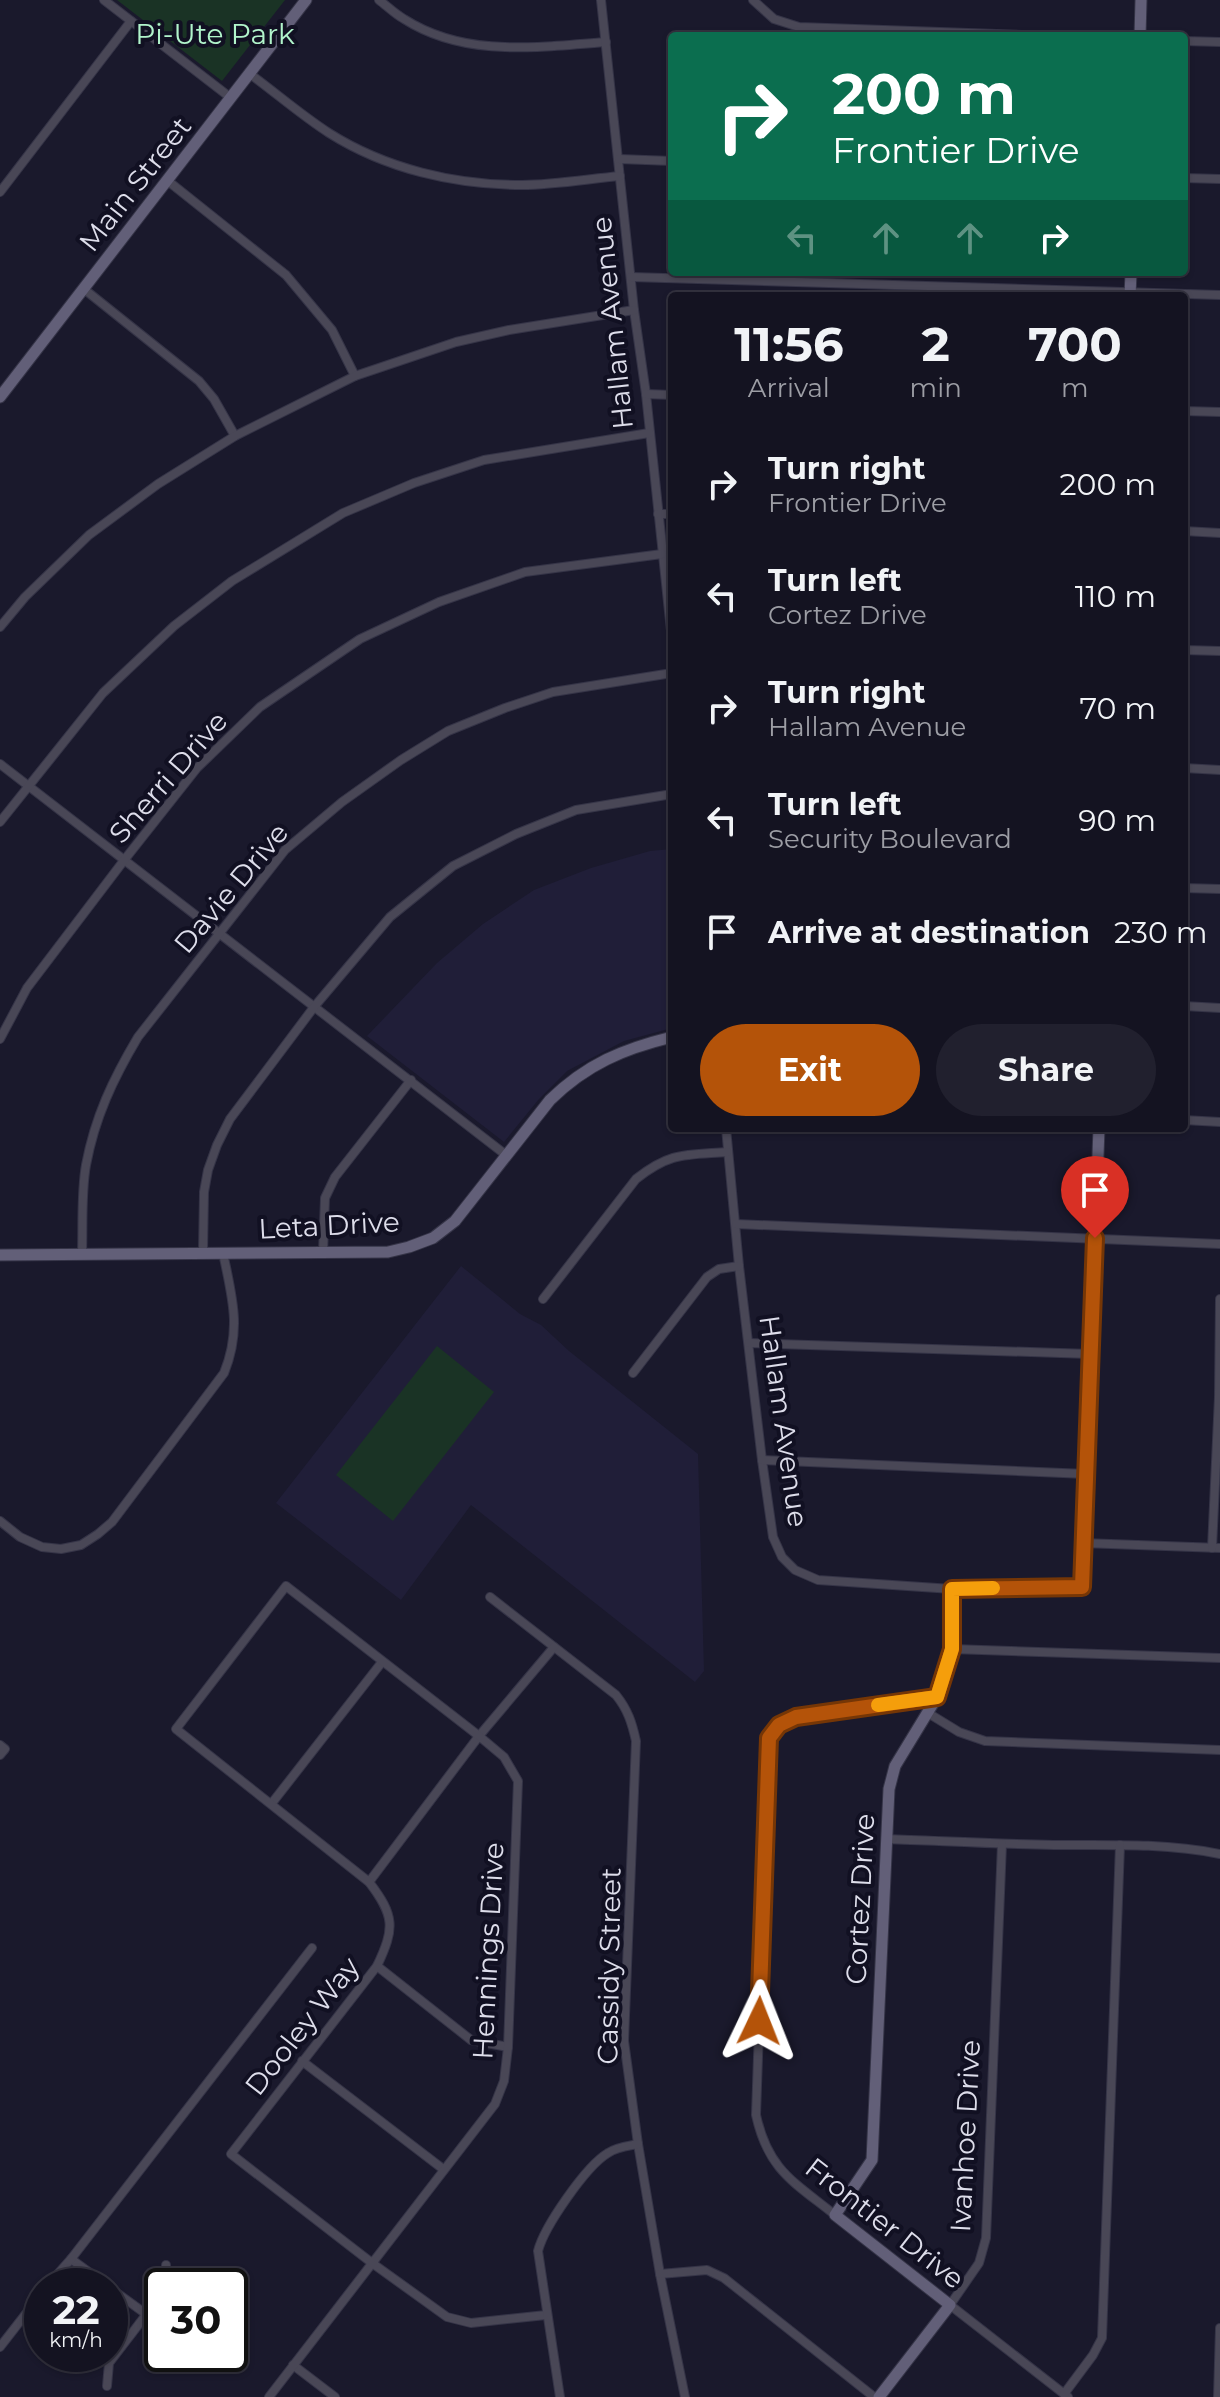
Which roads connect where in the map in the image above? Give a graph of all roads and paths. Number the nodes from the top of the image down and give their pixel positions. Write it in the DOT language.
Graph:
graph roads {
  1 [pos="104,0"];
  2 [pos="306,0"];
  3 [pos="379,0"];
  4 [pos="601,0"];
  5 [pos="753,0"];
  6 [pos="1141,0"];
  7 [pos="131,21"];
  8 [pos="938,32"];
  9 [pos="1140,32"];
  10 [pos="1188,41"];
  11 [pos="606,42"];
  12 [pos="1220,42"];
  13 [pos="250,74"];
  14 [pos="231,98"];
  15 [pos="619,159"];
  16 [pos="668,161"];
  17 [pos="620,176"];
  18 [pos="1188,178"];
  19 [pos="1220,179"];
  20 [pos="168,181"];
  21 [pos="0,192"];
  22 [pos="631,277"];
  23 [pos="84,289"];
  24 [pos="1071,292"];
  25 [pos="1188,295"];
  26 [pos="1220,295"];
  27 [pos="634,310"];
  28 [pos="355,376"];
  29 [pos="646,394"];
  30 [pos="668,395"];
  31 [pos="0,397"];
  32 [pos="1188,411"];
  33 [pos="1220,412"];
  34 [pos="649,433"];
  35 [pos="235,436"];
  36 [pos="658,514"];
  37 [pos="668,514"];
  38 [pos="1188,531"];
  39 [pos="1220,533"];
  40 [pos="662,554"];
  41 [pos="668,602"];
  42 [pos="0,627"];
  43 [pos="1188,650"];
  44 [pos="1220,651"];
  45 [pos="668,674"];
  46 [pos="0,764"];
  47 [pos="1188,768"];
  48 [pos="1220,770"];
  49 [pos="28,785"];
  50 [pos="668,795"];
  51 [pos="0,822"];
  52 [pos="125,859"];
  53 [pos="1188,888"];
  54 [pos="1220,889"];
  55 [pos="219,933"];
  56 [pos="1188,1006"];
  57 [pos="314,1007"];
  58 [pos="1220,1008"];
  59 [pos="668,1038"];
  60 [pos="0,1039"];
  61 [pos="411,1080"];
  62 [pos="1188,1120"];
  63 [pos="1220,1122"];
  64 [pos="726,1132"];
  65 [pos="1099,1132"];
  66 [pos="727,1152"];
  67 [pos="506,1155"];
  68 [pos="736,1224"];
  69 [pos="1095,1238"];
  70 [pos="1220,1244"];
  71 [pos="203,1253"];
  72 [pos="223,1253"];
  73 [pos="323,1253"];
  74 [pos="82,1254"];
  75 [pos="0,1255"];
  76 [pos="739,1266"];
  77 [pos="543,1299"];
  78 [pos="1220,1299"];
  79 [pos="749,1343"];
  80 [pos="1090,1354"];
  81 [pos="633,1373"];
  82 [pos="1219,1397"];
  83 [pos="762,1460"];
  84 [pos="1086,1474"];
  85 [pos="0,1521"];
  86 [pos="1083,1543"];
  87 [pos="1216,1548"];
  88 [pos="286,1586"];
  89 [pos="952,1589"];
  90 [pos="490,1597"];
  91 [pos="554,1647"];
  92 [pos="952,1649"];
  93 [pos="1220,1658"];
  94 [pos="382,1662"];
  95 [pos="937,1697"];
  96 [pos="928,1713"];
  97 [pos="479,1736"];
  98 [pos="0,1745"];
  99 [pos="1220,1750"];
  100 [pos="0,1755"];
  101 [pos="272,1803"];
  102 [pos="887,1839"];
  103 [pos="1002,1844"];
  104 [pos="1120,1845"];
  105 [pos="1220,1854"];
  106 [pos="369,1882"];
  107 [pos="312,1948"];
  108 [pos="377,1966"];
  109 [pos="508,2047"];
  110 [pos="302,2061"];
  111 [pos="638,2144"];
  112 [pos="443,2169"];
  113 [pos="835,2215"];
  114 [pos="71,2259"];
  115 [pos="372,2263"];
  116 [pos="63,2268"];
  117 [pos="83,2268"];
  118 [pos="660,2274"];
  119 [pos="950,2305"];
  120 [pos="546,2315"];
  121 [pos="24,2316"];
  122 [pos="144,2317"];
  123 [pos="1220,2328"];
  124 [pos="0,2347"];
  125 [pos="293,2365"];
  126 [pos="107,2386"];
  127 [pos="1061,2394"];
  128 [pos="269,2397"];
  129 [pos="335,2397"];
  130 [pos="560,2397"];
  131 [pos="685,2397"];
  132 [pos="877,2397"];
  133 [pos="1218,2397"];
  1 -- 7 [label="street"];
  2 -- 13 [label="street, Main Street"];
  3 -- 11 [label="street"];
  4 -- 11 [label="street, Hallam Avenue"];
  5 -- 8 [label="street"];
  6 -- 9 [label="street"];
  7 -- 14 [label="street"];
  7 -- 21 [label="street"];
  10 -- 12 [label="street"];
  11 -- 15 [label="street, Hallam Avenue"];
  13 -- 14 [label="street, Main Street"];
  13 -- 17 [label="street"];
  14 -- 20 [label="street, Main Street"];
  15 -- 16 [label="street"];
  15 -- 17 [label="street, Hallam Avenue"];
  17 -- 22 [label="street, Hallam Avenue"];
  18 -- 19 [label="street"];
  20 -- 23 [label="street, Main Street"];
  20 -- 28 [label="street"];
  22 -- 24 [label="street"];
  22 -- 27 [label="street, Hallam Avenue"];
  23 -- 31 [label="street, Main Street"];
  23 -- 35 [label="street"];
  25 -- 26 [label="street"];
  27 -- 28 [label="street"];
  27 -- 29 [label="street, Hallam Avenue"];
  28 -- 35 [label="street"];
  29 -- 30 [label="street"];
  29 -- 34 [label="street, Hallam Avenue"];
  32 -- 33 [label="street"];
  34 -- 36 [label="street, Hallam Avenue"];
  34 -- 49 [label="street"];
  35 -- 42 [label="street"];
  36 -- 37 [label="street"];
  36 -- 40 [label="street, Hallam Avenue"];
  38 -- 39 [label="street"];
  40 -- 41 [label="street, Hallam Avenue"];
  40 -- 52 [label="street, Sherri Drive"];
  43 -- 44 [label="street"];
  45 -- 55 [label="street, Davie Drive"];
  46 -- 49 [label="street"];
  47 -- 48 [label="street"];
  49 -- 51 [label="street"];
  49 -- 52 [label="street"];
  50 -- 57 [label="street"];
  52 -- 55 [label="street"];
  52 -- 60 [label="street, Sherri Drive"];
  53 -- 54 [label="street"];
  55 -- 57 [label="street"];
  55 -- 74 [label="street, Davie Drive"];
  56 -- 58 [label="street"];
  57 -- 61 [label="street"];
  57 -- 71 [label="street"];
  59 -- 67 [label="street, Leta Drive"];
  61 -- 67 [label="street"];
  61 -- 73 [label="street"];
  62 -- 63 [label="street"];
  64 -- 66 [label="street, Hallam Avenue"];
  65 -- 69 [label="street"];
  66 -- 68 [label="street, Hallam Avenue"];
  66 -- 77 [label="street"];
  67 -- 73 [label="street, Leta Drive"];
  68 -- 69 [label="street"];
  68 -- 76 [label="street, Hallam Avenue"];
  69 -- 70 [label="street"];
  69 -- 80 [label="street"];
  71 -- 72 [label="street, Leta Drive"];
  71 -- 74 [label="street, Leta Drive"];
  72 -- 73 [label="street, Leta Drive"];
  72 -- 85 [label="street"];
  74 -- 75 [label="street, Leta Drive"];
  76 -- 79 [label="street, Hallam Avenue"];
  76 -- 81 [label="street"];
  78 -- 82 [label="street"];
  79 -- 80 [label="street"];
  79 -- 83 [label="street, Hallam Avenue"];
  80 -- 84 [label="street"];
  82 -- 87 [label="street"];
  83 -- 84 [label="street"];
  83 -- 89 [label="street, Hallam Avenue"];
  84 -- 86 [label="street"];
  86 -- 87 [label="street"];
  86 -- 89 [label="street, Hallam Avenue"];
  88 -- 94 [label="street, Hennings Drive"];
  88 -- 101 [label="street, Dooley Way"];
  89 -- 92 [label="street, Cortez Drive"];
  90 -- 91 [label="street, Cassidy Street"];
  91 -- 97 [label="street"];
  91 -- 111 [label="street, Cassidy Street"];
  92 -- 93 [label="street"];
  92 -- 95 [label="street, Cortez Drive"];
  94 -- 97 [label="street, Hennings Drive"];
  94 -- 101 [label="street"];
  95 -- 96 [label="street, Cortez Drive"];
  95 -- 113 [label="street, Frontier Drive"];
  96 -- 99 [label="street"];
  96 -- 102 [label="street, Cortez Drive"];
  97 -- 106 [label="street"];
  97 -- 109 [label="street, Hennings Drive"];
  98 -- 100 [label="street"];
  101 -- 106 [label="street, Dooley Way"];
  102 -- 103 [label="street"];
  102 -- 113 [label="street, Cortez Drive"];
  103 -- 104 [label="street"];
  103 -- 119 [label="street, Ivanhoe Drive"];
  104 -- 105 [label="street"];
  104 -- 127 [label="street"];
  106 -- 108 [label="street, Dooley Way"];
  107 -- 114 [label="street"];
  108 -- 109 [label="street"];
  108 -- 110 [label="street, Dooley Way"];
  109 -- 112 [label="street, Hennings Drive"];
  110 -- 112 [label="street"];
  110 -- 115 [label="street, Dooley Way"];
  111 -- 118 [label="street, Cassidy Street"];
  111 -- 120 [label="street"];
  112 -- 115 [label="street, Hennings Drive"];
  113 -- 119 [label="street, Frontier Drive"];
  114 -- 116 [label="street"];
  114 -- 117 [label="street"];
  115 -- 120 [label="street, Dooley Way"];
  115 -- 125 [label="street, Hennings Drive"];
  118 -- 131 [label="street, Cassidy Street"];
  118 -- 132 [label="street"];
  119 -- 127 [label="street, Frontier Drive"];
  119 -- 132 [label="street, Ivanhoe Drive"];
  120 -- 130 [label="street"];
  121 -- 124 [label="street"];
  122 -- 126 [label="street"];
  123 -- 133 [label="street"];
  125 -- 128 [label="street, Hennings Drive"];
  125 -- 129 [label="street"];
}
